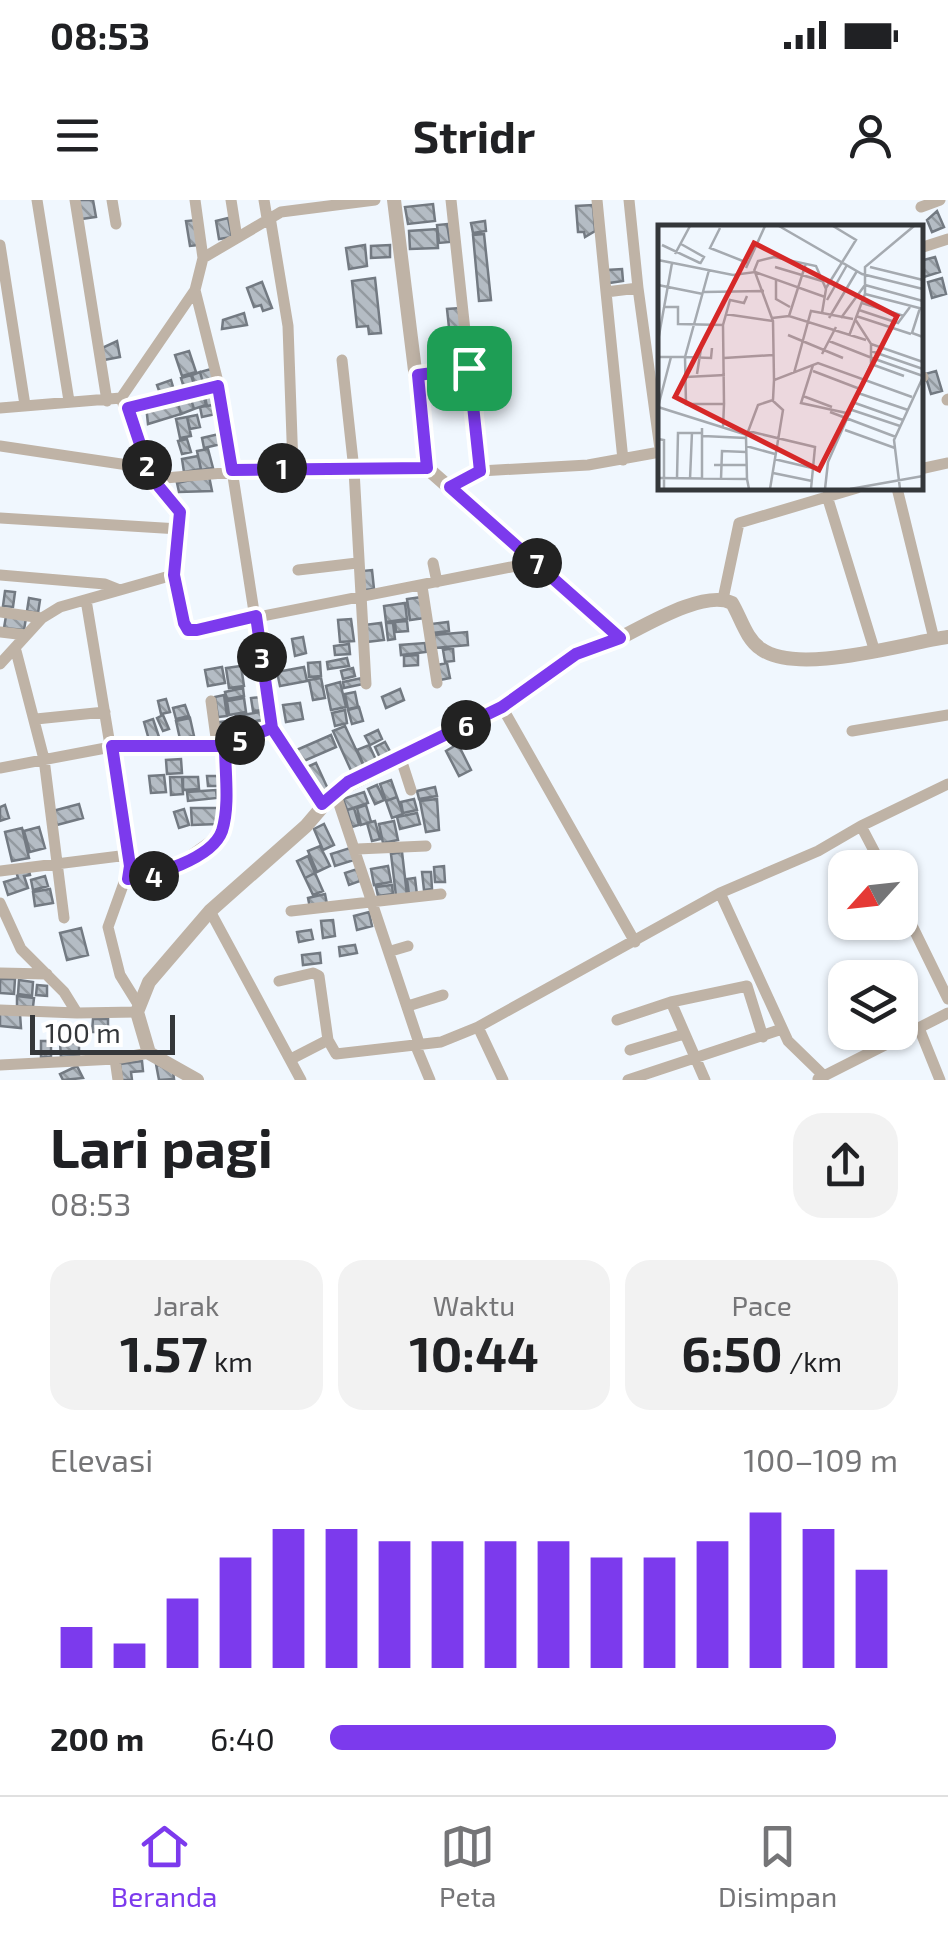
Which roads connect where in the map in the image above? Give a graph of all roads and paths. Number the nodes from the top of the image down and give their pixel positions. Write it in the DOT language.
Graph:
graph roads {
  1 [pos="37,200"];
  2 [pos="74,200"];
  3 [pos="112,200"];
  4 [pos="196,200"];
  5 [pos="231,200"];
  6 [pos="264,200"];
  7 [pos="375,200"];
  8 [pos="394,200"];
  9 [pos="451,200"];
  10 [pos="597,200"];
  11 [pos="629,200"];
  12 [pos="940,200"];
  13 [pos="302,204"];
  14 [pos="921,207"];
  15 [pos="268,218"];
  16 [pos="116,224"];
  17 [pos="236,238"];
  18 [pos="948,239"];
  19 [pos="0,245"];
  20 [pos="923,247"];
  21 [pos="204,258"];
  22 [pos="638,288"];
  23 [pos="194,290"];
  24 [pos="606,292"];
  25 [pos="342,360"];
  26 [pos="469,368"];
  27 [pos="418,375"];
  28 [pos="218,386"];
  29 [pos="69,401"];
  30 [pos="107,401"];
  31 [pos="124,403"];
  32 [pos="26,404"];
  33 [pos="0,408"];
  34 [pos="658,435"];
  35 [pos="0,446"];
  36 [pos="658,451"];
  37 [pos="623,460"];
  38 [pos="948,463"];
  39 [pos="293,467"];
  40 [pos="427,468"];
  41 [pos="923,468"];
  42 [pos="232,470"];
  43 [pos="354,470"];
  44 [pos="480,471"];
  45 [pos="150,474"];
  46 [pos="450,487"];
  47 [pos="850,490"];
  48 [pos="897,490"];
  49 [pos="827,496"];
  50 [pos="0,518"];
  51 [pos="178,529"];
  52 [pos="536,562"];
  53 [pos="357,563"];
  54 [pos="433,563"];
  55 [pos="298,570"];
  56 [pos="0,575"];
  57 [pos="174,575"];
  58 [pos="437,582"];
  59 [pos="422,586"];
  60 [pos="120,590"];
  61 [pos="359,597"];
  62 [pos="724,599"];
  63 [pos="86,600"];
  64 [pos="0,612"];
  65 [pos="256,616"];
  66 [pos="42,618"];
  67 [pos="0,632"];
  68 [pos="26,634"];
  69 [pos="620,638"];
  70 [pos="941,638"];
  71 [pos="16,651"];
  72 [pos="874,652"];
  73 [pos="0,664"];
  74 [pos="366,684"];
  75 [pos="438,684"];
  76 [pos="211,700"];
  77 [pos="502,707"];
  78 [pos="105,712"];
  79 [pos="948,716"];
  80 [pos="36,719"];
  81 [pos="272,728"];
  82 [pos="852,732"];
  83 [pos="221,745"];
  84 [pos="112,746"];
  85 [pos="400,756"];
  86 [pos="44,759"];
  87 [pos="0,768"];
  88 [pos="948,784"];
  89 [pos="411,790"];
  90 [pos="335,792"];
  91 [pos="322,804"];
  92 [pos="861,826"];
  93 [pos="426,846"];
  94 [pos="357,849"];
  95 [pos="873,850"];
  96 [pos="128,855"];
  97 [pos="58,863"];
  98 [pos="0,871"];
  99 [pos="128,879"];
  100 [pos="720,893"];
  101 [pos="441,894"];
  102 [pos="374,901"];
  103 [pos="0,904"];
  104 [pos="291,911"];
  105 [pos="210,912"];
  106 [pos="64,918"];
  107 [pos="918,938"];
  108 [pos="635,942"];
  109 [pos="408,946"];
  110 [pos="391,951"];
  111 [pos="0,973"];
  112 [pos="46,974"];
  113 [pos="279,981"];
  114 [pos="752,984"];
  115 [pos="444,996"];
  116 [pos="948,999"];
  117 [pos="671,1002"];
  118 [pos="408,1006"];
  119 [pos="137,1008"];
  120 [pos="0,1010"];
  121 [pos="77,1013"];
  122 [pos="948,1013"];
  123 [pos="617,1020"];
  124 [pos="478,1027"];
  125 [pos="920,1028"];
  126 [pos="782,1029"];
  127 [pos="684,1034"];
  128 [pos="763,1037"];
  129 [pos="328,1040"];
  130 [pos="417,1044"];
  131 [pos="630,1050"];
  132 [pos="149,1053"];
  133 [pos="695,1058"];
  134 [pos="115,1059"];
  135 [pos="291,1060"];
  136 [pos="0,1065"];
  137 [pos="654,1076"];
  138 [pos="820,1078"];
  139 [pos="118,1080"];
  140 [pos="197,1080"];
  141 [pos="301,1080"];
  142 [pos="430,1080"];
  143 [pos="503,1080"];
  144 [pos="628,1080"];
  145 [pos="705,1080"];
  146 [pos="940,1080"];
  1 -- 29 [label="street"];
  2 -- 30 [label="street"];
  3 -- 16 [label="street"];
  4 -- 21 [label="street"];
  5 -- 17 [label="street"];
  6 -- 15 [label="street"];
  7 -- 13 [label="street"];
  8 -- 27 [label="street"];
  9 -- 26 [label="street"];
  10 -- 24 [label="street"];
  11 -- 22 [label="street"];
  12 -- 14 [label="street"];
  13 -- 15 [label="street"];
  15 -- 17 [label="street"];
  15 -- 39 [label="street"];
  17 -- 21 [label="street"];
  18 -- 20 [label="street"];
  19 -- 32 [label="street"];
  21 -- 23 [label="street"];
  22 -- 24 [label="street"];
  22 -- 34 [label="street"];
  23 -- 28 [label="street"];
  23 -- 31 [label="street"];
  24 -- 37 [label="street"];
  25 -- 43 [label="street"];
  26 -- 27 [label="street"];
  26 -- 44 [label="street"];
  27 -- 40 [label="street"];
  28 -- 31 [label="street"];
  28 -- 42 [label="street"];
  29 -- 30 [label="street"];
  29 -- 32 [label="street"];
  30 -- 31 [label="street"];
  31 -- 45 [label="street"];
  32 -- 33 [label="street"];
  35 -- 45 [label="street"];
  36 -- 37 [label="street"];
  37 -- 44 [label="street"];
  38 -- 41 [label="street"];
  39 -- 42 [label="street"];
  39 -- 43 [label="street"];
  40 -- 43 [label="street"];
  40 -- 46 [label="street"];
  42 -- 45 [label="street"];
  42 -- 65 [label="street"];
  43 -- 53 [label="street"];
  44 -- 46 [label="street"];
  45 -- 51 [label="street"];
  46 -- 52 [label="street"];
  47 -- 49 [label="street"];
  48 -- 70 [label="street"];
  49 -- 62 [label="street"];
  49 -- 72 [label="street"];
  50 -- 51 [label="street"];
  51 -- 57 [label="street"];
  52 -- 58 [label="street"];
  52 -- 69 [label="street"];
  53 -- 55 [label="street"];
  53 -- 61 [label="street"];
  54 -- 58 [label="street"];
  56 -- 60 [label="street"];
  57 -- 60 [label="street"];
  57 -- 65 [label="street"];
  58 -- 59 [label="street"];
  59 -- 61 [label="street"];
  59 -- 75 [label="street"];
  60 -- 63 [label="street"];
  61 -- 65 [label="street"];
  61 -- 74 [label="street"];
  62 -- 69 [label="street"];
  62 -- 72 [label="street"];
  63 -- 66 [label="street"];
  63 -- 78 [label="street"];
  64 -- 66 [label="street"];
  65 -- 81 [label="street"];
  66 -- 68 [label="street"];
  67 -- 68 [label="street"];
  68 -- 71 [label="street"];
  69 -- 77 [label="street"];
  70 -- 72 [label="street"];
  71 -- 73 [label="street"];
  71 -- 80 [label="street"];
  76 -- 83 [label="street"];
  77 -- 85 [label="street"];
  77 -- 108 [label="street"];
  78 -- 80 [label="street"];
  78 -- 84 [label="street"];
  79 -- 82 [label="street"];
  80 -- 86 [label="street"];
  81 -- 83 [label="street"];
  81 -- 91 [label="street"];
  83 -- 84 [label="street"];
  83 -- 99 [label="street"];
  84 -- 86 [label="street"];
  84 -- 96 [label="street"];
  85 -- 89 [label="street"];
  85 -- 90 [label="street"];
  86 -- 87 [label="street"];
  86 -- 97 [label="street"];
  88 -- 92 [label="street"];
  90 -- 91 [label="street"];
  90 -- 94 [label="street"];
  91 -- 105 [label="street"];
  92 -- 95 [label="street"];
  92 -- 100 [label="street"];
  93 -- 94 [label="street"];
  94 -- 102 [label="street"];
  96 -- 97 [label="street"];
  96 -- 99 [label="street"];
  97 -- 98 [label="street"];
  97 -- 106 [label="street"];
  99 -- 119 [label="street"];
  100 -- 108 [label="street"];
  100 -- 114 [label="street"];
  101 -- 102 [label="street"];
  102 -- 104 [label="street"];
  102 -- 110 [label="street"];
  103 -- 112 [label="street"];
  105 -- 119 [label="street"];
  105 -- 135 [label="street"];
  107 -- 116 [label="street"];
  108 -- 124 [label="street"];
  109 -- 110 [label="street"];
  110 -- 118 [label="street"];
  111 -- 112 [label="street"];
  112 -- 121 [label="street"];
  113 -- 129 [label="street"];
  114 -- 117 [label="street"];
  114 -- 126 [label="street"];
  114 -- 128 [label="street"];
  115 -- 118 [label="street"];
  117 -- 123 [label="street"];
  117 -- 127 [label="street"];
  118 -- 130 [label="street"];
  119 -- 121 [label="street"];
  119 -- 132 [label="street"];
  120 -- 121 [label="street"];
  122 -- 125 [label="street"];
  124 -- 130 [label="street"];
  124 -- 143 [label="street"];
  125 -- 138 [label="street"];
  125 -- 146 [label="street"];
  126 -- 128 [label="street"];
  126 -- 138 [label="street"];
  127 -- 131 [label="street"];
  127 -- 133 [label="street"];
  128 -- 133 [label="street"];
  129 -- 130 [label="street"];
  129 -- 135 [label="street"];
  130 -- 142 [label="street"];
  132 -- 134 [label="street"];
  132 -- 140 [label="street"];
  133 -- 137 [label="street"];
  133 -- 145 [label="street"];
  134 -- 136 [label="street"];
  134 -- 139 [label="street"];
  135 -- 141 [label="street"];
  137 -- 144 [label="street"];
}
